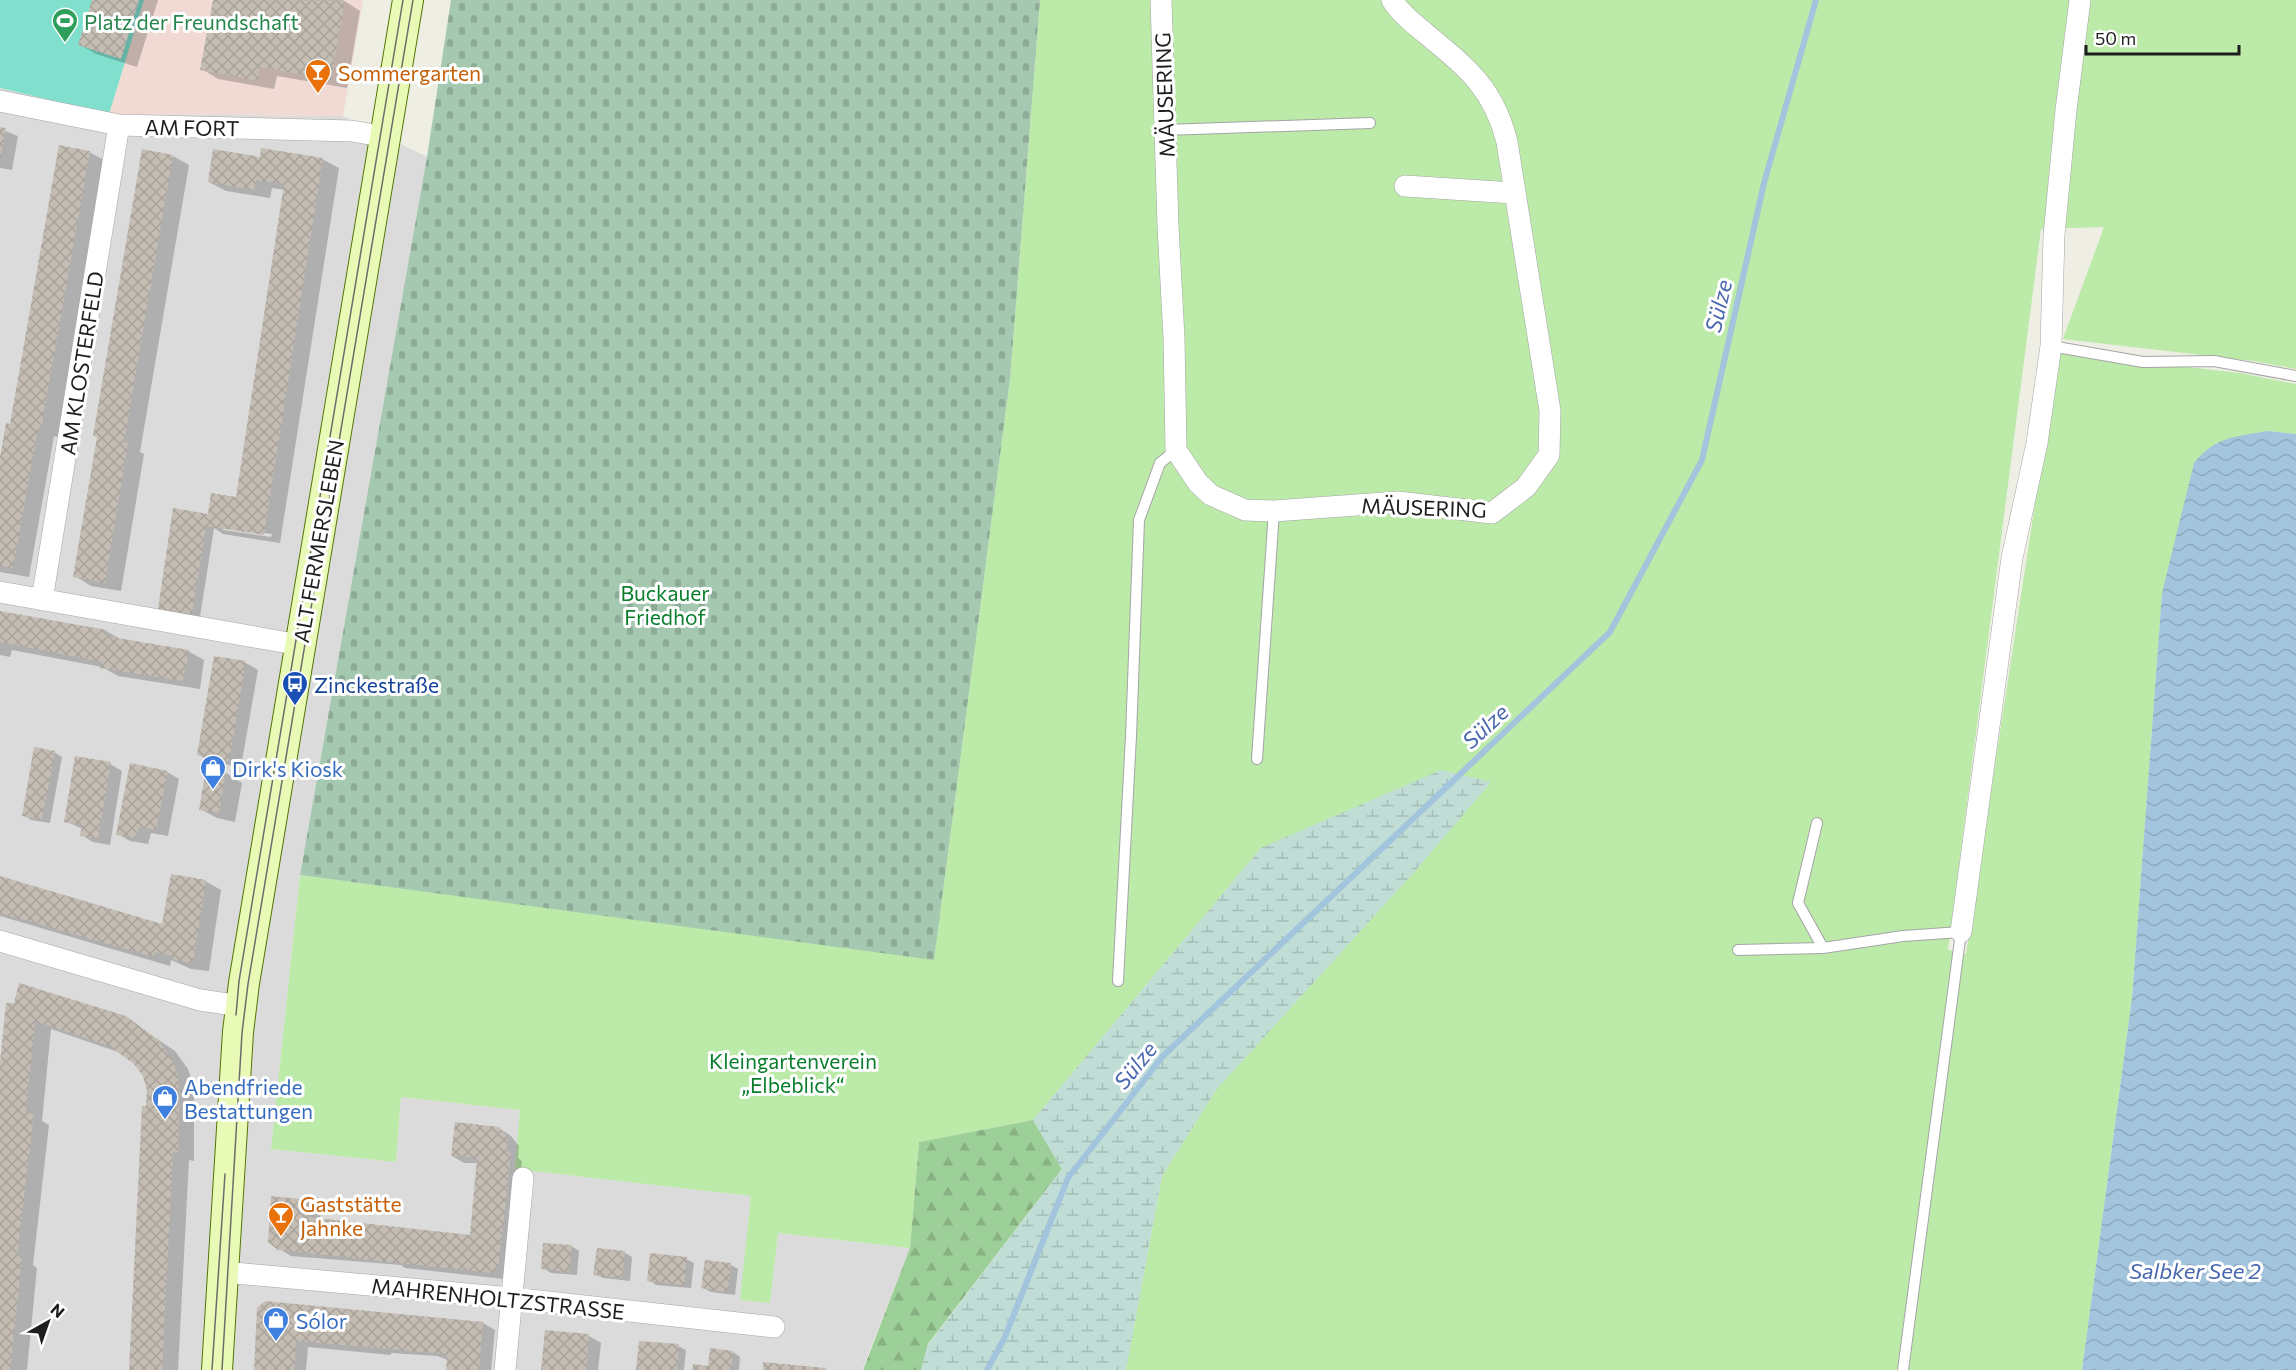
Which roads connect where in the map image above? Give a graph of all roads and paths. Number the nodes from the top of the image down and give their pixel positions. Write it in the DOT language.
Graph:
graph roads {
  1 [pos="408,0"];
  2 [pos="1161,0"];
  3 [pos="1392,0"];
  4 [pos="2080,0"];
  5 [pos="0,101"];
  6 [pos="1370,123"];
  7 [pos="119,125"];
  8 [pos="1166,130"];
  9 [pos="386,137"];
  10 [pos="1405,186"];
  11 [pos="1514,193"];
  12 [pos="2051,346"];
  13 [pos="2296,376"];
  14 [pos="1176,450"];
  15 [pos="1274,511"];
  16 [pos="0,592"];
  17 [pos="42,600"];
  18 [pos="300,645"];
  19 [pos="1257,759"];
  20 [pos="1817,823"];
  21 [pos="1961,932"];
  22 [pos="0,941"];
  23 [pos="1823,948"];
  24 [pos="1738,950"];
  25 [pos="1118,981"];
  26 [pos="241,1006"];
  27 [pos="523,1178"];
  28 [pos="223,1272"];
  29 [pos="512,1298"];
  30 [pos="774,1327"];
  31 [pos="217,1370"];
  32 [pos="505,1370"];
  33 [pos="1903,1370"];
  1 -- 9 [label="main road, ALT FERMERSLEBEN"];
  2 -- 8 [label="street, MÄUSERING"];
  3 -- 11 [label="street, MÄUSERING"];
  4 -- 12 [label="street"];
  5 -- 7 [label="street, AM FORT"];
  6 -- 8 [label="lane"];
  7 -- 9 [label="street, AM FORT"];
  7 -- 17 [label="street, AM KLOSTERFELD"];
  8 -- 14 [label="street, MÄUSERING"];
  9 -- 18 [label="main road, ALT FERMERSLEBEN"];
  10 -- 11 [label="street"];
  11 -- 15 [label="street, MÄUSERING"];
  12 -- 13 [label="lane"];
  12 -- 21 [label="street"];
  14 -- 15 [label="street, MÄUSERING"];
  14 -- 25 [label="lane"];
  15 -- 19 [label="lane"];
  16 -- 17 [label="street"];
  17 -- 18 [label="street"];
  18 -- 26 [label="main road, ALT FERMERSLEBEN"];
  20 -- 23 [label="lane"];
  21 -- 23 [label="lane"];
  21 -- 33 [label="lane"];
  22 -- 26 [label="street"];
  23 -- 24 [label="lane"];
  26 -- 28 [label="main road, ALT FERMERSLEBEN"];
  27 -- 29 [label="street"];
  28 -- 29 [label="street, MAHRENHOLTZSTRASSE"];
  28 -- 31 [label="main road, ALT FERMERSLEBEN"];
  29 -- 30 [label="street, MAHRENHOLTZSTRASSE"];
  29 -- 32 [label="street"];
}
